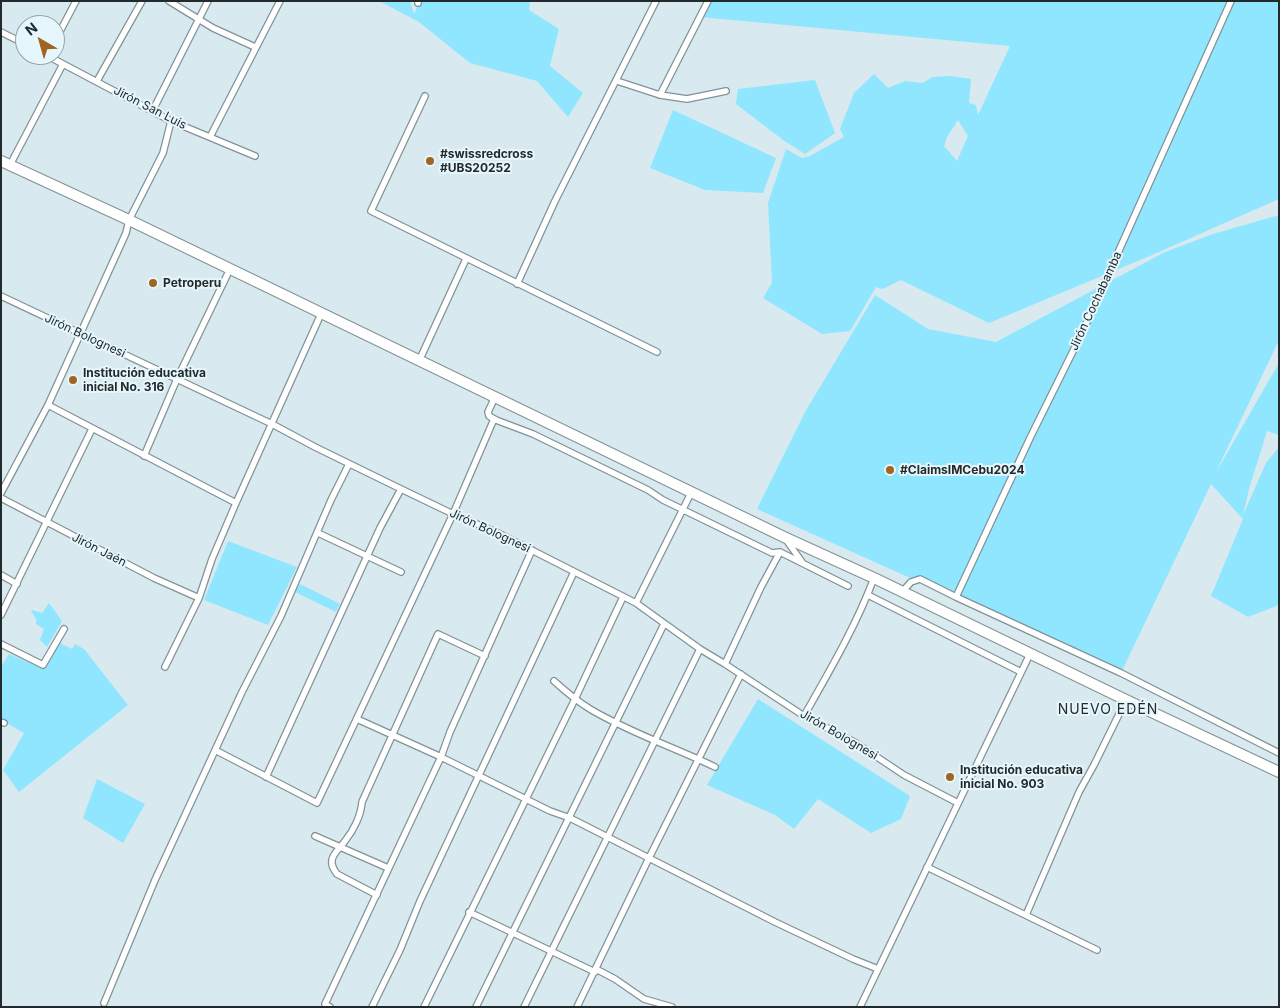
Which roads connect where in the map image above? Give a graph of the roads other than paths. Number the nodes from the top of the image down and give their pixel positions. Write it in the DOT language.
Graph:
graph roads {
  1 [pos="76,1"];
  2 [pos="142,1"];
  3 [pos="168,1"];
  4 [pos="208,1"];
  5 [pos="280,1"];
  6 [pos="656,1"];
  7 [pos="708,1"];
  8 [pos="1231,1"];
  9 [pos="198,18"];
  10 [pos="65,22"];
  11 [pos="1,32"];
  12 [pos="15,39"];
  13 [pos="255,47"];
  14 [pos="62,65"];
  15 [pos="65,65"];
  16 [pos="616,81"];
  17 [pos="97,82"];
  18 [pos="726,90"];
  19 [pos="660,95"];
  20 [pos="425,96"];
  21 [pos="153,110"];
  22 [pos="171,121"];
  23 [pos="210,137"];
  24 [pos="255,156"];
  25 [pos="5,163"];
  26 [pos="129,220"];
  27 [pos="466,259"];
  28 [pos="230,269"];
  29 [pos="518,284"];
  30 [pos="1,296"];
  31 [pos="321,314"];
  32 [pos="81,333"];
  33 [pos="658,352"];
  34 [pos="419,361"];
  35 [pos="177,379"];
  36 [pos="495,397"];
  37 [pos="48,405"];
  38 [pos="494,419"];
  39 [pos="272,424"];
  40 [pos="92,429"];
  41 [pos="144,456"];
  42 [pos="350,464"];
  43 [pos="401,489"];
  44 [pos="692,492"];
  45 [pos="1,493"];
  46 [pos="1,498"];
  47 [pos="236,503"];
  48 [pos="684,509"];
  49 [pos="454,514"];
  50 [pos="47,522"];
  51 [pos="318,533"];
  52 [pos="784,537"];
  53 [pos="532,550"];
  54 [pos="780,552"];
  55 [pos="367,556"];
  56 [pos="803,563"];
  57 [pos="401,572"];
  58 [pos="574,572"];
  59 [pos="1,575"];
  60 [pos="874,578"];
  61 [pos="17,584"];
  62 [pos="848,586"];
  63 [pos="902,592"];
  64 [pos="868,595"];
  65 [pos="623,597"];
  66 [pos="956,597"];
  67 [pos="199,598"];
  68 [pos="636,603"];
  69 [pos="1,616"];
  70 [pos="664,624"];
  71 [pos="64,629"];
  72 [pos="1,644"];
  73 [pos="700,649"];
  74 [pos="1030,654"];
  75 [pos="485,656"];
  76 [pos="725,664"];
  77 [pos="165,667"];
  78 [pos="1021,672"];
  79 [pos="741,674"];
  80 [pos="554,681"];
  81 [pos="575,699"];
  82 [pos="1126,700"];
  83 [pos="804,716"];
  84 [pos="357,719"];
  85 [pos="616,723"];
  86 [pos="392,736"];
  87 [pos="655,740"];
  88 [pos="215,750"];
  89 [pos="1279,753"];
  90 [pos="441,757"];
  91 [pos="698,759"];
  92 [pos="715,767"];
  93 [pos="1279,772"];
  94 [pos="479,776"];
  95 [pos="266,777"];
  96 [pos="526,799"];
  97 [pos="958,803"];
  98 [pos="570,818"];
  99 [pos="315,836"];
  100 [pos="607,837"];
  101 [pos="340,847"];
  102 [pos="649,858"];
  103 [pos="927,867"];
  104 [pos="388,868"];
  105 [pos="377,895"];
  106 [pos="469,912"];
  107 [pos="1026,915"];
  108 [pos="512,933"];
  109 [pos="1097,950"];
  110 [pos="551,952"];
  111 [pos="878,969"];
  112 [pos="595,970"];
  113 [pos="104,1003"];
  114 [pos="330,1007"];
  115 [pos="372,1007"];
  116 [pos="424,1007"];
  117 [pos="476,1007"];
  118 [pos="524,1007"];
  119 [pos="577,1007"];
  120 [pos="672,1007"];
  121 [pos="860,1007"];
  1 -- 10 [label="street"];
  2 -- 17 [label="street"];
  3 -- 9 [label="street"];
  4 -- 9 [label="street"];
  5 -- 13 [label="street"];
  6 -- 16 [label="street"];
  7 -- 19 [label="street"];
  8 -- 66 [label="street, Jirón Cochabamba"];
  9 -- 13 [label="street"];
  9 -- 21 [label="street"];
  11 -- 12 [label="street"];
  13 -- 23 [label="street"];
  14 -- 25 [label="street"];
  15 -- 17 [label="street, Jirón San Luis"];
  16 -- 19 [label="street"];
  16 -- 29 [label="street"];
  17 -- 21 [label="street, Jirón San Luis"];
  18 -- 19 [label="street"];
  20 -- 27 [label="street"];
  21 -- 22 [label="street, Jirón San Luis"];
  22 -- 23 [label="street, Jirón San Luis"];
  22 -- 26 [label="street"];
  23 -- 24 [label="street, Jirón San Luis"];
  25 -- 26 [label="highway"];
  26 -- 28 [label="highway"];
  26 -- 32 [label="street"];
  27 -- 29 [label="street"];
  27 -- 34 [label="street"];
  28 -- 31 [label="highway"];
  28 -- 35 [label="street"];
  29 -- 33 [label="street"];
  30 -- 32 [label="street, Jirón Bolognesi"];
  31 -- 34 [label="highway"];
  31 -- 39 [label="street"];
  32 -- 35 [label="street, Jirón Bolognesi"];
  32 -- 37 [label="street"];
  34 -- 36 [label="highway"];
  35 -- 39 [label="street, Jirón Bolognesi"];
  35 -- 41 [label="street"];
  36 -- 38 [label="street"];
  36 -- 44 [label="highway"];
  37 -- 40 [label="street"];
  37 -- 45 [label="street"];
  38 -- 48 [label="street"];
  38 -- 49 [label="street"];
  39 -- 42 [label="street, Jirón Bolognesi"];
  39 -- 47 [label="street"];
  40 -- 41 [label="street"];
  40 -- 50 [label="street"];
  41 -- 47 [label="street"];
  42 -- 43 [label="street, Jirón Bolognesi"];
  42 -- 51 [label="street"];
  43 -- 49 [label="street, Jirón Bolognesi"];
  43 -- 55 [label="street"];
  44 -- 48 [label="street"];
  44 -- 52 [label="highway"];
  46 -- 50 [label="street, Jirón Jaén"];
  47 -- 67 [label="street"];
  48 -- 54 [label="street"];
  48 -- 68 [label="street"];
  49 -- 53 [label="street, Jirón Bolognesi"];
  49 -- 84 [label="street"];
  50 -- 61 [label="street"];
  50 -- 67 [label="street, Jirón Jaén"];
  51 -- 55 [label="street"];
  51 -- 88 [label="street"];
  52 -- 56 [label="street"];
  52 -- 60 [label="highway"];
  53 -- 58 [label="street, Jirón Bolognesi"];
  53 -- 75 [label="street"];
  54 -- 56 [label="street"];
  54 -- 76 [label="street"];
  55 -- 57 [label="street"];
  55 -- 95 [label="street"];
  56 -- 62 [label="street"];
  58 -- 65 [label="street, Jirón Bolognesi"];
  58 -- 94 [label="street"];
  59 -- 61 [label="street"];
  60 -- 63 [label="highway"];
  60 -- 64 [label="street"];
  61 -- 69 [label="street"];
  63 -- 66 [label="street"];
  63 -- 74 [label="highway"];
  64 -- 78 [label="street"];
  64 -- 83 [label="street"];
  65 -- 68 [label="street, Jirón Bolognesi"];
  65 -- 81 [label="street"];
  66 -- 89 [label="street"];
  67 -- 77 [label="street"];
  68 -- 70 [label="street, Jirón Bolognesi"];
  70 -- 73 [label="street, Jirón Bolognesi"];
  70 -- 85 [label="street"];
  71 -- 72 [label="street"];
  73 -- 76 [label="street, Jirón Bolognesi"];
  73 -- 87 [label="street"];
  74 -- 78 [label="street"];
  74 -- 82 [label="highway"];
  75 -- 86 [label="street"];
  75 -- 90 [label="street"];
  76 -- 79 [label="street, Jirón Bolognesi"];
  78 -- 97 [label="street"];
  79 -- 83 [label="street, Jirón Bolognesi"];
  79 -- 91 [label="street"];
  80 -- 81 [label="street"];
  81 -- 85 [label="street"];
  81 -- 96 [label="street"];
  82 -- 93 [label="highway"];
  82 -- 107 [label="street"];
  83 -- 97 [label="street, Jirón Bolognesi"];
  84 -- 86 [label="street"];
  84 -- 95 [label="street"];
  85 -- 87 [label="street"];
  85 -- 98 [label="street"];
  86 -- 90 [label="street"];
  86 -- 101 [label="street"];
  87 -- 91 [label="street"];
  87 -- 100 [label="street"];
  88 -- 95 [label="street"];
  88 -- 113 [label="street"];
  90 -- 94 [label="street"];
  90 -- 104 [label="street"];
  91 -- 92 [label="street"];
  91 -- 102 [label="street"];
  94 -- 96 [label="street"];
  94 -- 115 [label="street"];
  96 -- 98 [label="street"];
  96 -- 106 [label="street"];
  97 -- 103 [label="street"];
  98 -- 100 [label="street"];
  98 -- 108 [label="street"];
  99 -- 101 [label="street"];
  100 -- 102 [label="street"];
  100 -- 110 [label="street"];
  101 -- 104 [label="street"];
  101 -- 105 [label="street"];
  102 -- 111 [label="street"];
  102 -- 112 [label="street"];
  103 -- 107 [label="street"];
  103 -- 111 [label="street"];
  104 -- 105 [label="street"];
  105 -- 114 [label="street"];
  106 -- 108 [label="street"];
  106 -- 116 [label="street"];
  107 -- 109 [label="street"];
  108 -- 110 [label="street"];
  108 -- 117 [label="street"];
  110 -- 112 [label="street"];
  110 -- 118 [label="street"];
  111 -- 121 [label="street"];
  112 -- 119 [label="street"];
  112 -- 120 [label="street"];
}
